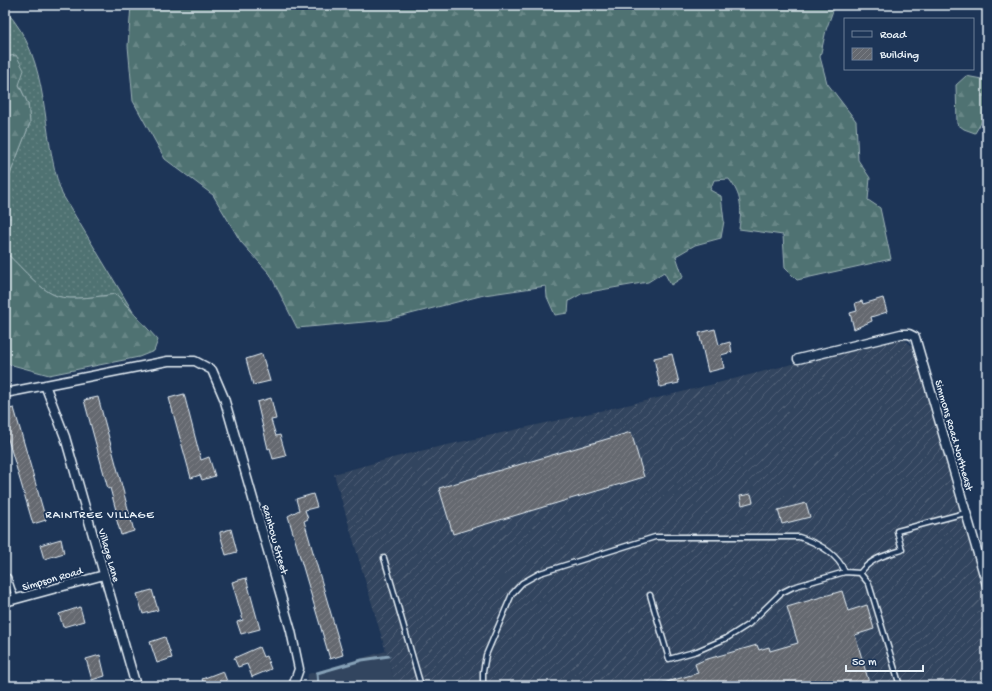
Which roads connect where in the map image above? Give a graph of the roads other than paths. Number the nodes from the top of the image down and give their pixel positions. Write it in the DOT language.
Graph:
graph roads {
  1 [pos="798,360"];
  2 [pos="45,385"];
  3 [pos="5,393"];
  4 [pos="965,513"];
  5 [pos="384,558"];
  6 [pos="845,572"];
  7 [pos="860,573"];
  8 [pos="104,575"];
  9 [pos="5,577"];
  10 [pos="987,585"];
  11 [pos="650,595"];
  12 [pos="16,600"];
  13 [pos="5,602"];
  14 [pos="136,686"];
  15 [pos="293,686"];
  16 [pos="421,686"];
  17 [pos="483,686"];
  18 [pos="900,686"];
  1 -- 4 [label="street, Simmons Road Northeast"];
  2 -- 3 [label="street"];
  2 -- 8 [label="street, Village Lane"];
  2 -- 15 [label="street, Rainbow Street"];
  4 -- 7 [label="lane"];
  4 -- 10 [label="street, Simmons Road Northeast"];
  5 -- 16 [label="lane"];
  6 -- 7 [label="lane"];
  6 -- 11 [label="lane"];
  6 -- 17 [label="lane"];
  7 -- 18 [label="lane"];
  8 -- 12 [label="street, Simpson Road"];
  8 -- 14 [label="street, Village Lane"];
  9 -- 12 [label="lane"];
  12 -- 13 [label="street, Simpson Road"];
}
